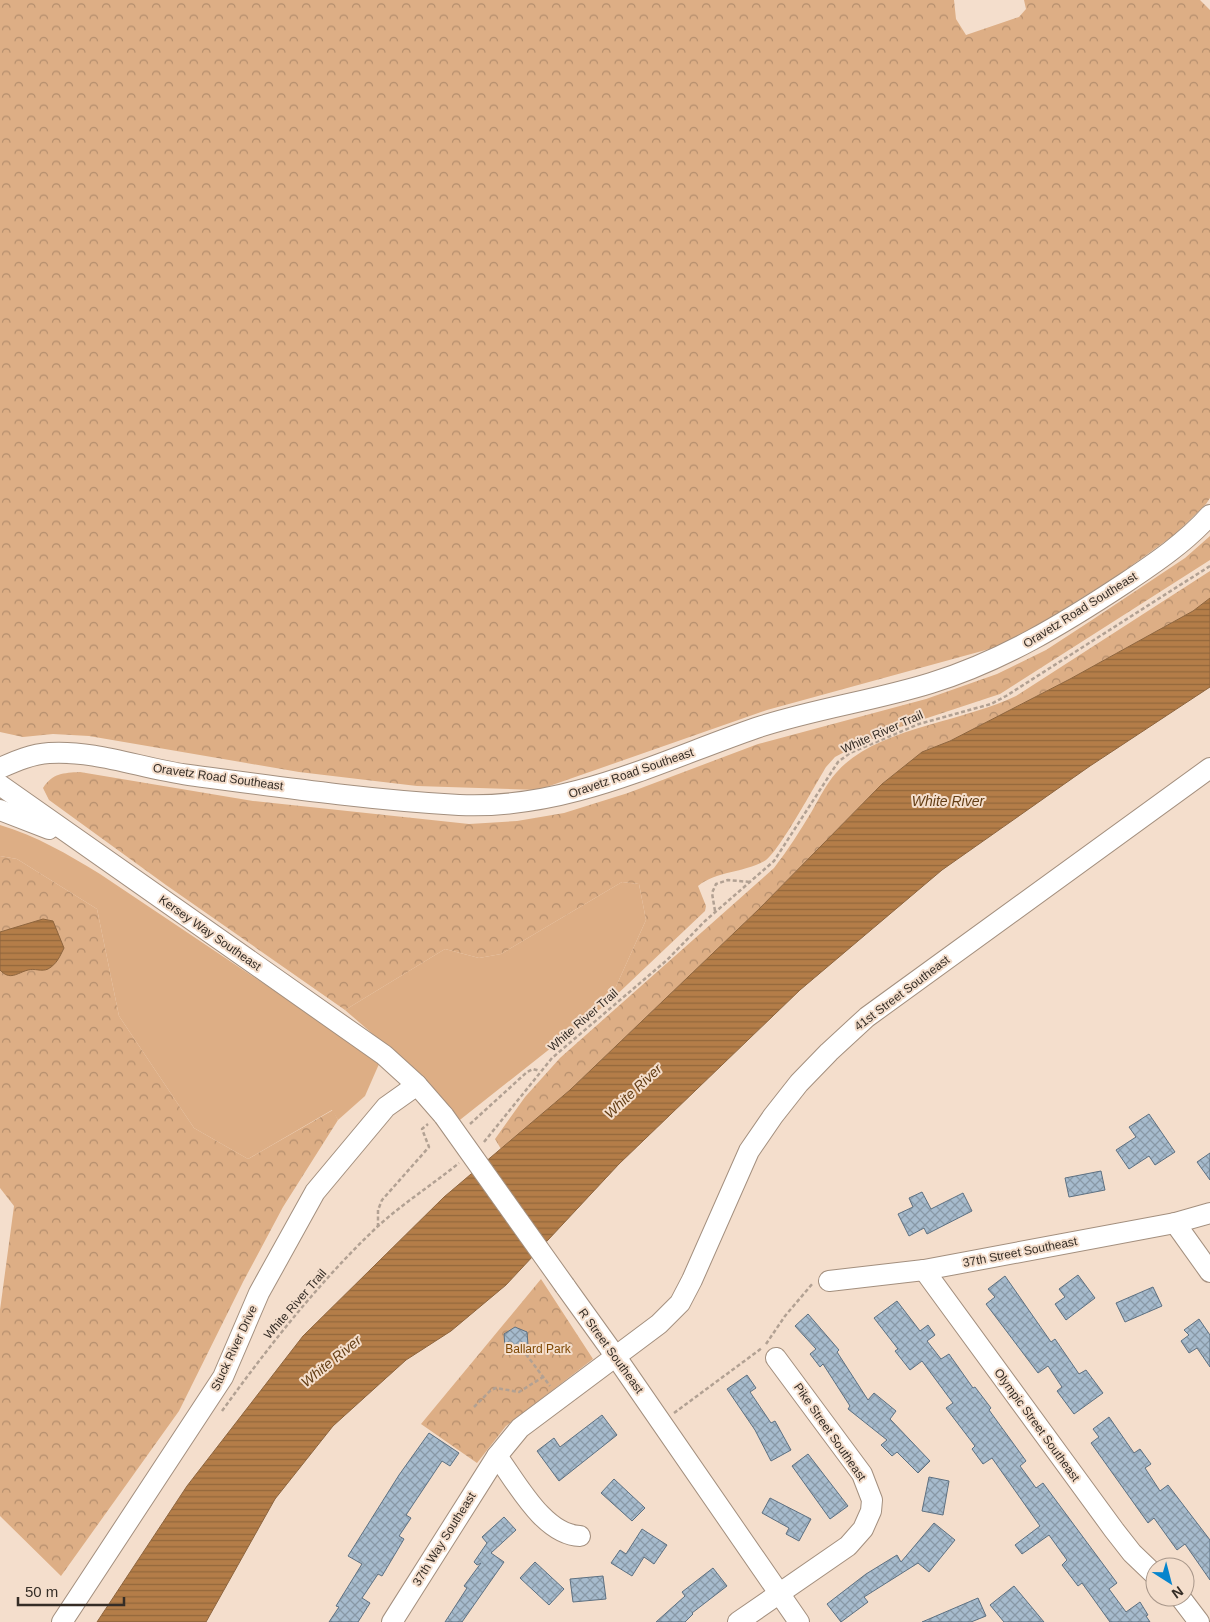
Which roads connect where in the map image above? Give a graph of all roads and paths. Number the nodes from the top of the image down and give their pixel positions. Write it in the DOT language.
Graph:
graph roads {
  1 [pos="1210,515"];
  2 [pos="1210,566"];
  3 [pos="0,768"];
  4 [pos="1210,768"];
  5 [pos="0,785"];
  6 [pos="0,810"];
  7 [pos="82,842"];
  8 [pos="750,882"];
  9 [pos="716,912"];
  10 [pos="541,1072"];
  11 [pos="417,1085"];
  12 [pos="442,1114"];
  13 [pos="456,1133"];
  14 [pos="483,1142"];
  15 [pos="463,1160"];
  16 [pos="1210,1214"];
  17 [pos="1175,1223"];
  18 [pos="378,1227"];
  19 [pos="924,1270"];
  20 [pos="1210,1272"];
  21 [pos="829,1281"];
  22 [pos="522,1349"];
  23 [pos="616,1357"];
  24 [pos="776,1358"];
  25 [pos="543,1377"];
  26 [pos="559,1399"];
  27 [pos="474,1407"];
  28 [pos="217,1419"];
  29 [pos="662,1422"];
  30 [pos="497,1456"];
  31 [pos="580,1536"];
  32 [pos="1145,1566"];
  33 [pos="780,1592"];
  34 [pos="1188,1607"];
  35 [pos="62,1622"];
  36 [pos="392,1622"];
  37 [pos="738,1622"];
  38 [pos="799,1622"];
  39 [pos="1199,1622"];
  1 -- 3 [label="street, Oravetz Road Southeast"];
  2 -- 8 [label="path, White River Trail"];
  4 -- 23 [label="street, 41st Street Southeast"];
  5 -- 7 [label="street, Kersey Way Southeast"];
  6 -- 7 [label="street"];
  7 -- 11 [label="street, Kersey Way Southeast"];
  8 -- 9 [label="path, White River Trail"];
  8 -- 9 [label="path"];
  9 -- 10 [label="path, White River Trail"];
  10 -- 13 [label="path"];
  10 -- 14 [label="path, White River Trail"];
  11 -- 12 [label="street, R Street Southeast"];
  11 -- 35 [label="street, Stuck River Drive"];
  12 -- 13 [label="street, R Street Southeast, bridge"];
  12 -- 18 [label="path"];
  13 -- 23 [label="street, R Street Southeast, bridge"];
  15 -- 18 [label="path, White River Trail"];
  16 -- 17 [label="street, 37th Street Southeast"];
  17 -- 19 [label="street, 37th Street Southeast"];
  17 -- 20 [label="street"];
  18 -- 28 [label="path, White River Trail"];
  19 -- 21 [label="street, 37th Street Southeast"];
  19 -- 32 [label="street, Olympic Street Southeast"];
  21 -- 29 [label="path"];
  22 -- 25 [label="path"];
  23 -- 26 [label="street"];
  23 -- 29 [label="street, R Street Southeast"];
  24 -- 33 [label="street, Pike Street Southeast"];
  25 -- 26 [label="path"];
  25 -- 27 [label="path"];
  26 -- 30 [label="street"];
  29 -- 33 [label="street, R Street Southeast"];
  30 -- 31 [label="street"];
  30 -- 36 [label="street, 37th Way Southeast"];
  33 -- 37 [label="street"];
  33 -- 38 [label="street, R Street Southeast"];
  34 -- 39 [label="street"];
}
